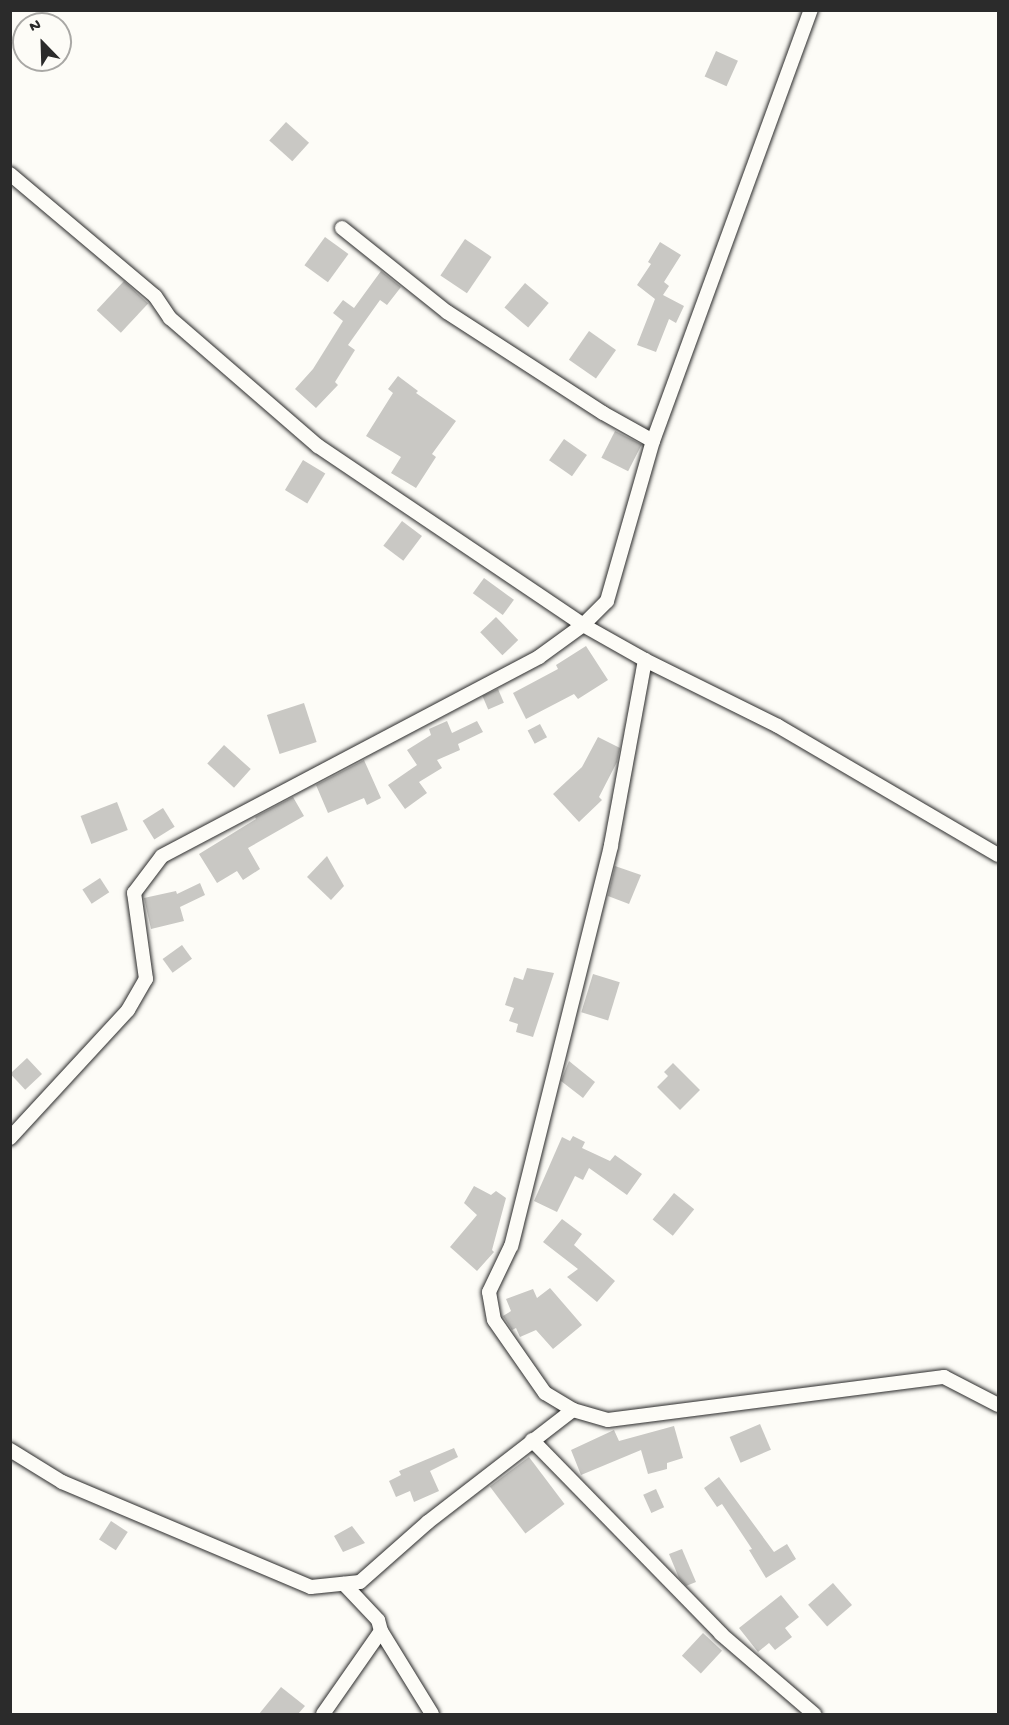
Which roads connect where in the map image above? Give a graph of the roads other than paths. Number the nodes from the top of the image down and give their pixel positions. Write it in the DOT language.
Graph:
graph roads {
  1 [pos="811,10"];
  2 [pos="10,174"];
  3 [pos="342,228"];
  4 [pos="653,441"];
  5 [pos="583,625"];
  6 [pos="645,660"];
  7 [pos="999,855"];
  8 [pos="10,1138"];
  9 [pos="999,1405"];
  10 [pos="573,1410"];
  11 [pos="532,1440"];
  12 [pos="10,1450"];
  13 [pos="344,1584"];
  14 [pos="381,1631"];
  15 [pos="323,1714"];
  16 [pos="432,1714"];
  17 [pos="814,1714"];
  1 -- 4 [label="street"];
  2 -- 5 [label="street"];
  3 -- 4 [label="street"];
  4 -- 5 [label="street"];
  5 -- 6 [label="street"];
  5 -- 8 [label="street"];
  6 -- 7 [label="street"];
  6 -- 10 [label="street"];
  9 -- 10 [label="street"];
  10 -- 11 [label="street"];
  11 -- 13 [label="street"];
  11 -- 17 [label="street"];
  12 -- 13 [label="street"];
  13 -- 14 [label="street"];
  14 -- 15 [label="street"];
  14 -- 16 [label="street"];
}
